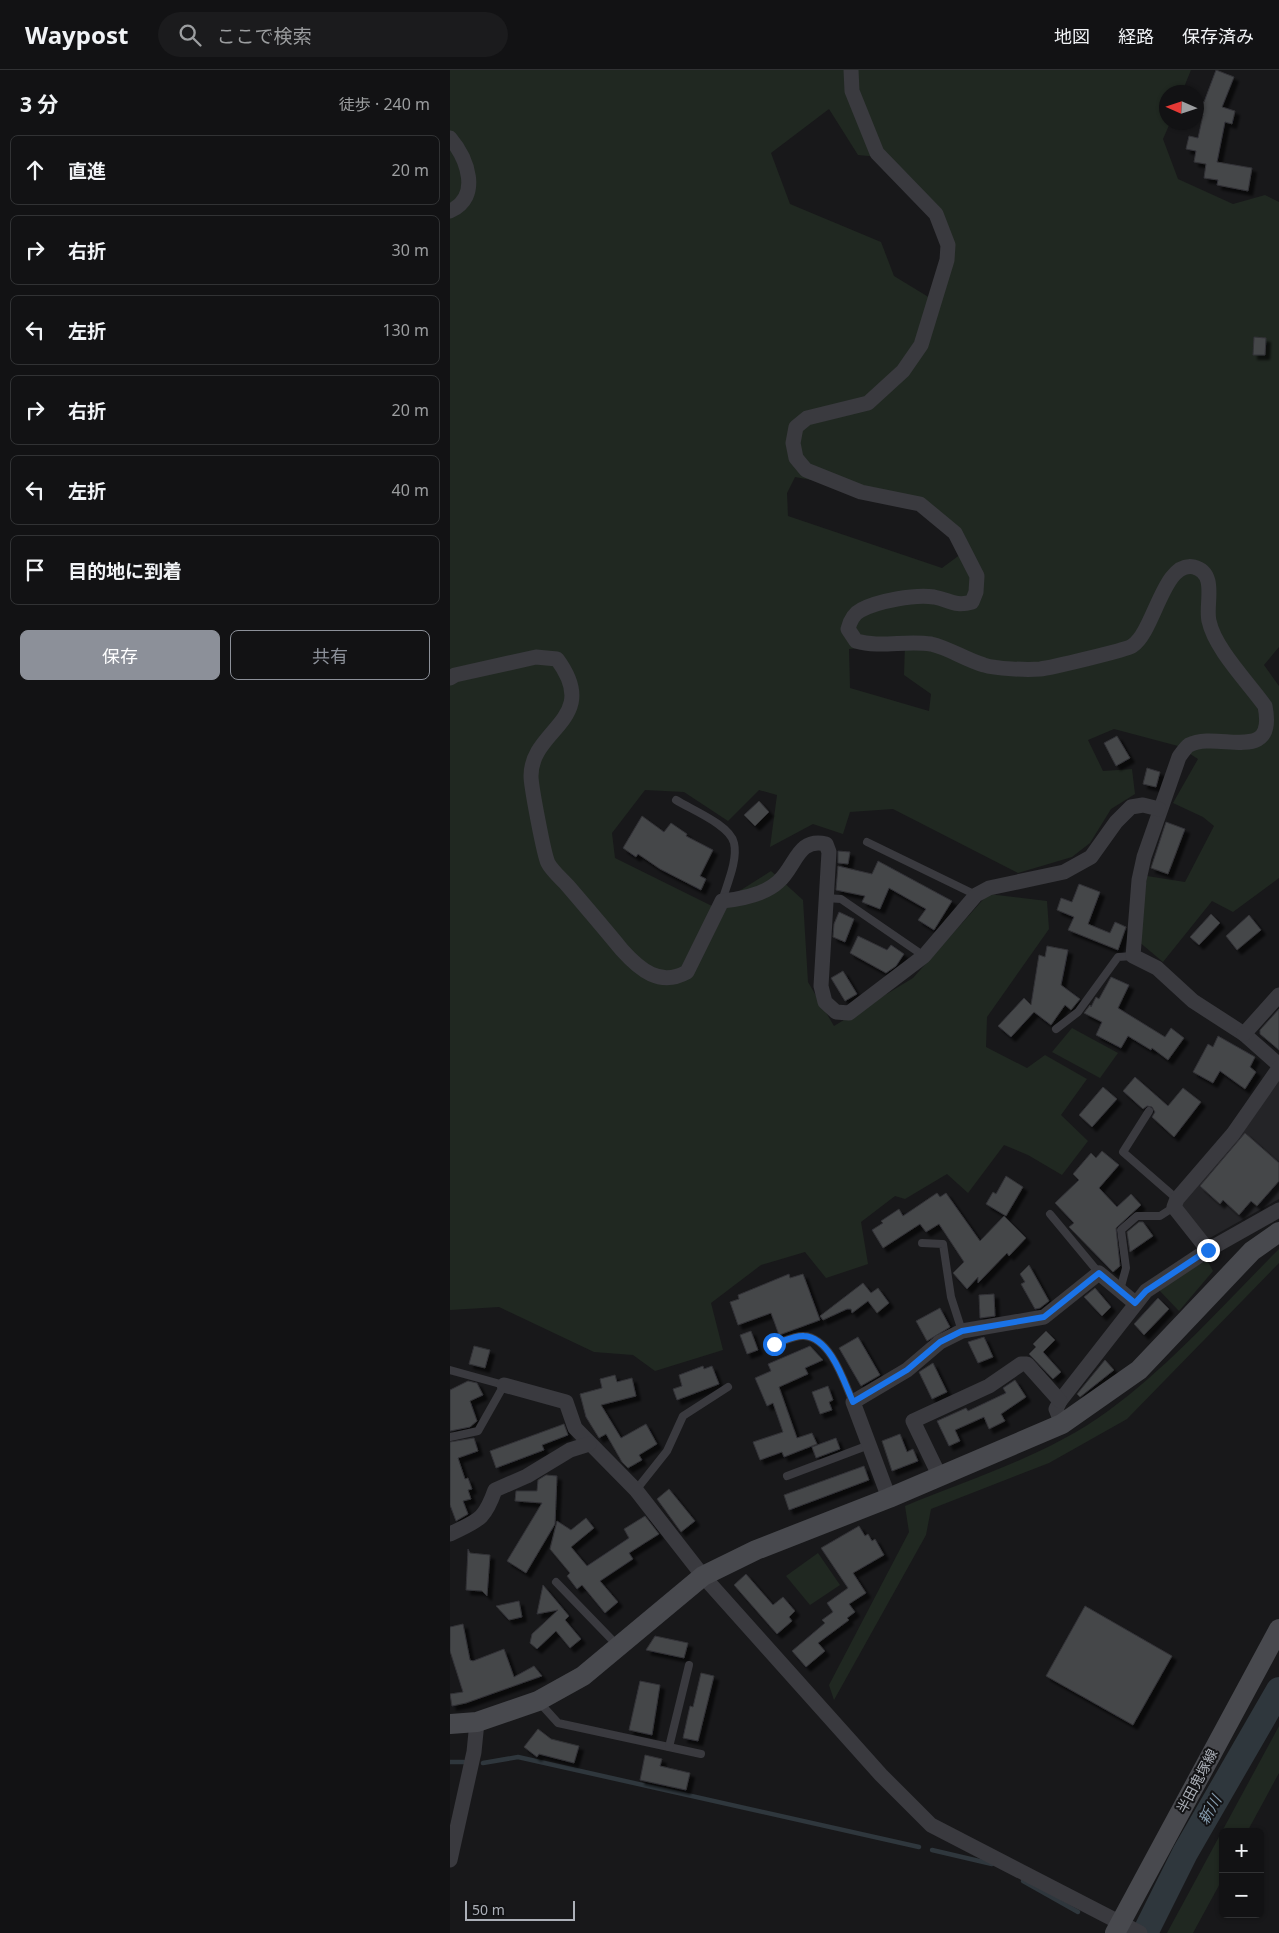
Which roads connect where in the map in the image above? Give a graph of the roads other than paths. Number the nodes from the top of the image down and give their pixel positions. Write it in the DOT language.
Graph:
graph roads {
  1 [pos="851,70"];
  2 [pos="450,138"];
  3 [pos="450,211"];
  4 [pos="450,678"];
  5 [pos="676,800"];
  6 [pos="1159,809"];
  7 [pos="867,842"];
  8 [pos="976,896"];
  9 [pos="826,898"];
  10 [pos="722,901"];
  11 [pos="924,956"];
  12 [pos="1133,956"];
  13 [pos="1279,995"];
  14 [pos="1056,1028"];
  15 [pos="1244,1034"];
  16 [pos="1279,1067"];
  17 [pos="1149,1111"];
  18 [pos="1175,1203"];
  19 [pos="1279,1210"];
  20 [pos="1050,1214"];
  21 [pos="1279,1232"];
  22 [pos="922,1243"];
  23 [pos="1208,1250"];
  24 [pos="1099,1273"];
  25 [pos="1120,1290"];
  26 [pos="1135,1303"];
  27 [pos="962,1331"];
  28 [pos="774,1344"];
  29 [pos="450,1370"];
  30 [pos="504,1385"];
  31 [pos="728,1387"];
  32 [pos="1060,1400"];
  33 [pos="853,1402"];
  34 [pos="1062,1424"];
  35 [pos="450,1437"];
  36 [pos="589,1444"];
  37 [pos="869,1445"];
  38 [pos="786,1476"];
  39 [pos="940,1477"];
  40 [pos="636,1490"];
  41 [pos="889,1498"];
  42 [pos="450,1534"];
  43 [pos="703,1576"];
  44 [pos="556,1582"];
  45 [pos="1279,1629"];
  46 [pos="618,1646"];
  47 [pos="689,1665"];
  48 [pos="538,1701"];
  49 [pos="477,1722"];
  50 [pos="450,1724"];
  51 [pos="670,1747"];
  52 [pos="701,1754"];
  53 [pos="450,1860"];
  54 [pos="1120,1927"];
  55 [pos="1140,1933"];
  1 -- 6 [label="street"];
  2 -- 3 [label="street"];
  4 -- 10 [label="street"];
  5 -- 10 [label="lane"];
  6 -- 8 [label="street"];
  6 -- 12 [label="street"];
  7 -- 8 [label="lane"];
  8 -- 11 [label="street"];
  9 -- 10 [label="street"];
  9 -- 11 [label="lane"];
  9 -- 11 [label="street"];
  12 -- 14 [label="lane"];
  12 -- 15 [label="street"];
  13 -- 15 [label="street"];
  15 -- 16 [label="street"];
  16 -- 18 [label="street"];
  17 -- 18 [label="lane"];
  18 -- 23 [label="street"];
  18 -- 25 [label="lane"];
  19 -- 23 [label="street"];
  20 -- 24 [label="lane"];
  21 -- 34 [label="street"];
  22 -- 27 [label="lane"];
  23 -- 26 [label="street"];
  24 -- 25 [label="street"];
  24 -- 27 [label="street"];
  25 -- 26 [label="street"];
  26 -- 32 [label="street"];
  27 -- 33 [label="street"];
  28 -- 33 [label="lane"];
  29 -- 30 [label="lane"];
  30 -- 35 [label="lane"];
  30 -- 36 [label="street"];
  31 -- 40 [label="lane"];
  32 -- 34 [label="street"];
  32 -- 39 [label="street"];
  33 -- 37 [label="street"];
  34 -- 39 [label="street"];
  36 -- 40 [label="street"];
  36 -- 42 [label="street"];
  37 -- 38 [label="lane"];
  37 -- 41 [label="street"];
  39 -- 41 [label="street"];
  40 -- 43 [label="street"];
  41 -- 43 [label="street"];
  43 -- 46 [label="street"];
  43 -- 54 [label="street"];
  44 -- 46 [label="lane"];
  45 -- 54 [label="street, 半田鬼塚線"];
  46 -- 48 [label="street"];
  47 -- 51 [label="lane"];
  48 -- 49 [label="street"];
  48 -- 51 [label="lane"];
  49 -- 50 [label="street"];
  49 -- 53 [label="street"];
  51 -- 52 [label="lane"];
  54 -- 55 [label="street"];
}
